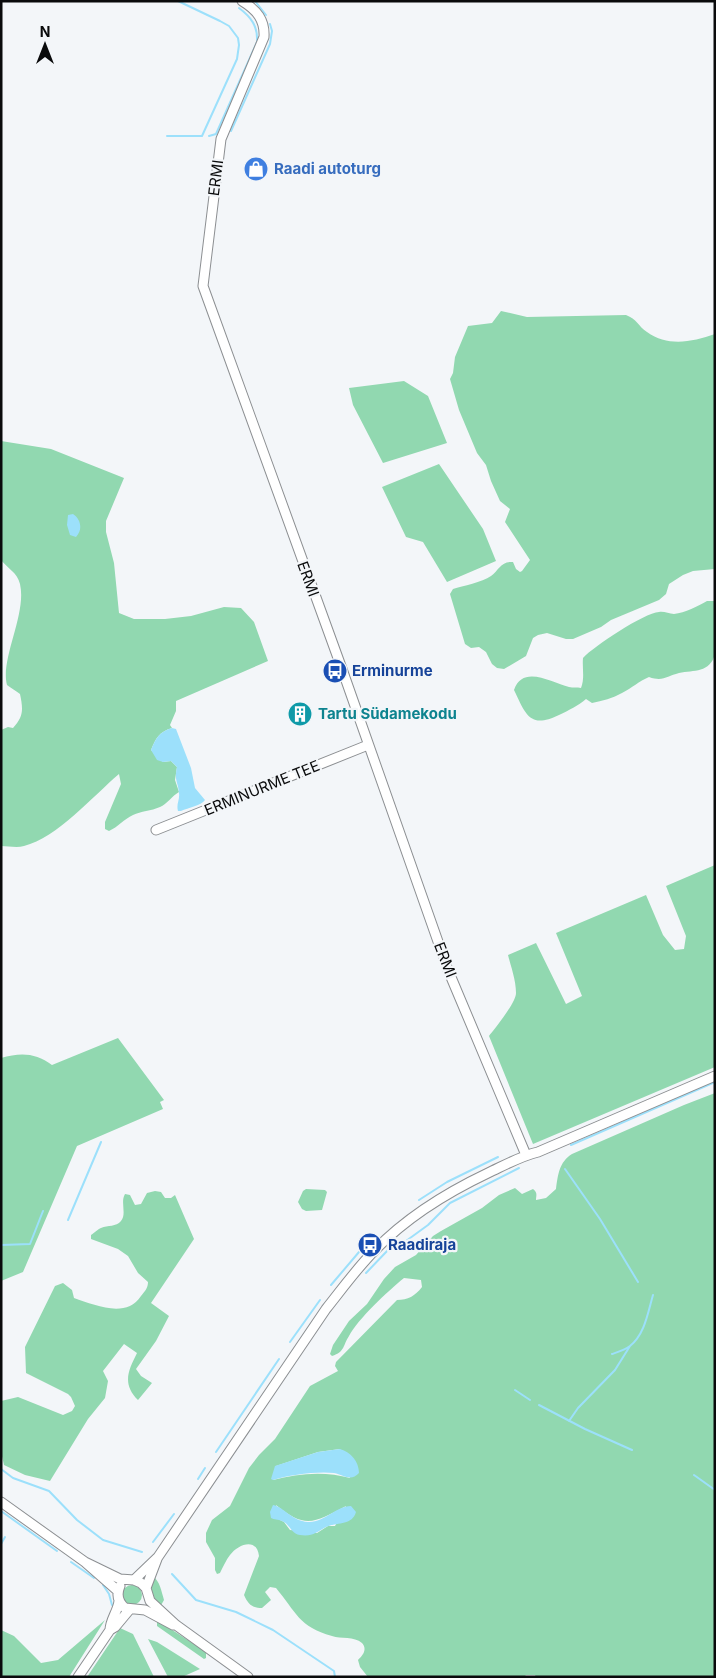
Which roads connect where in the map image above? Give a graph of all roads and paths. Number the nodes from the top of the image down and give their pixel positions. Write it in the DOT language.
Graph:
graph roads {
  1 [pos="242,1"];
  2 [pos="368,745"];
  3 [pos="156,830"];
  4 [pos="715,1076"];
  5 [pos="526,1155"];
  6 [pos="1,1502"];
  7 [pos="158,1556"];
  8 [pos="85,1562"];
  9 [pos="130,1580"];
  10 [pos="146,1592"];
  11 [pos="118,1596"];
  12 [pos="134,1609"];
  13 [pos="176,1625"];
  14 [pos="110,1630"];
  15 [pos="78,1677"];
  16 [pos="248,1677"];
  1 -- 2 [label="street, ERMI"];
  2 -- 3 [label="street, ERMINURME TEE"];
  2 -- 5 [label="street, ERMI"];
  4 -- 5 [label="street"];
  5 -- 7 [label="street"];
  6 -- 8 [label="street"];
  7 -- 9 [label="street"];
  7 -- 10 [label="street"];
  8 -- 9 [label="street"];
  8 -- 11 [label="street"];
  9 -- 10 [label="street"];
  9 -- 11 [label="street"];
  10 -- 12 [label="street"];
  10 -- 13 [label="street"];
  11 -- 12 [label="street"];
  11 -- 14 [label="street"];
  12 -- 13 [label="street"];
  12 -- 14 [label="street"];
  13 -- 16 [label="street"];
  14 -- 15 [label="street"];
}
